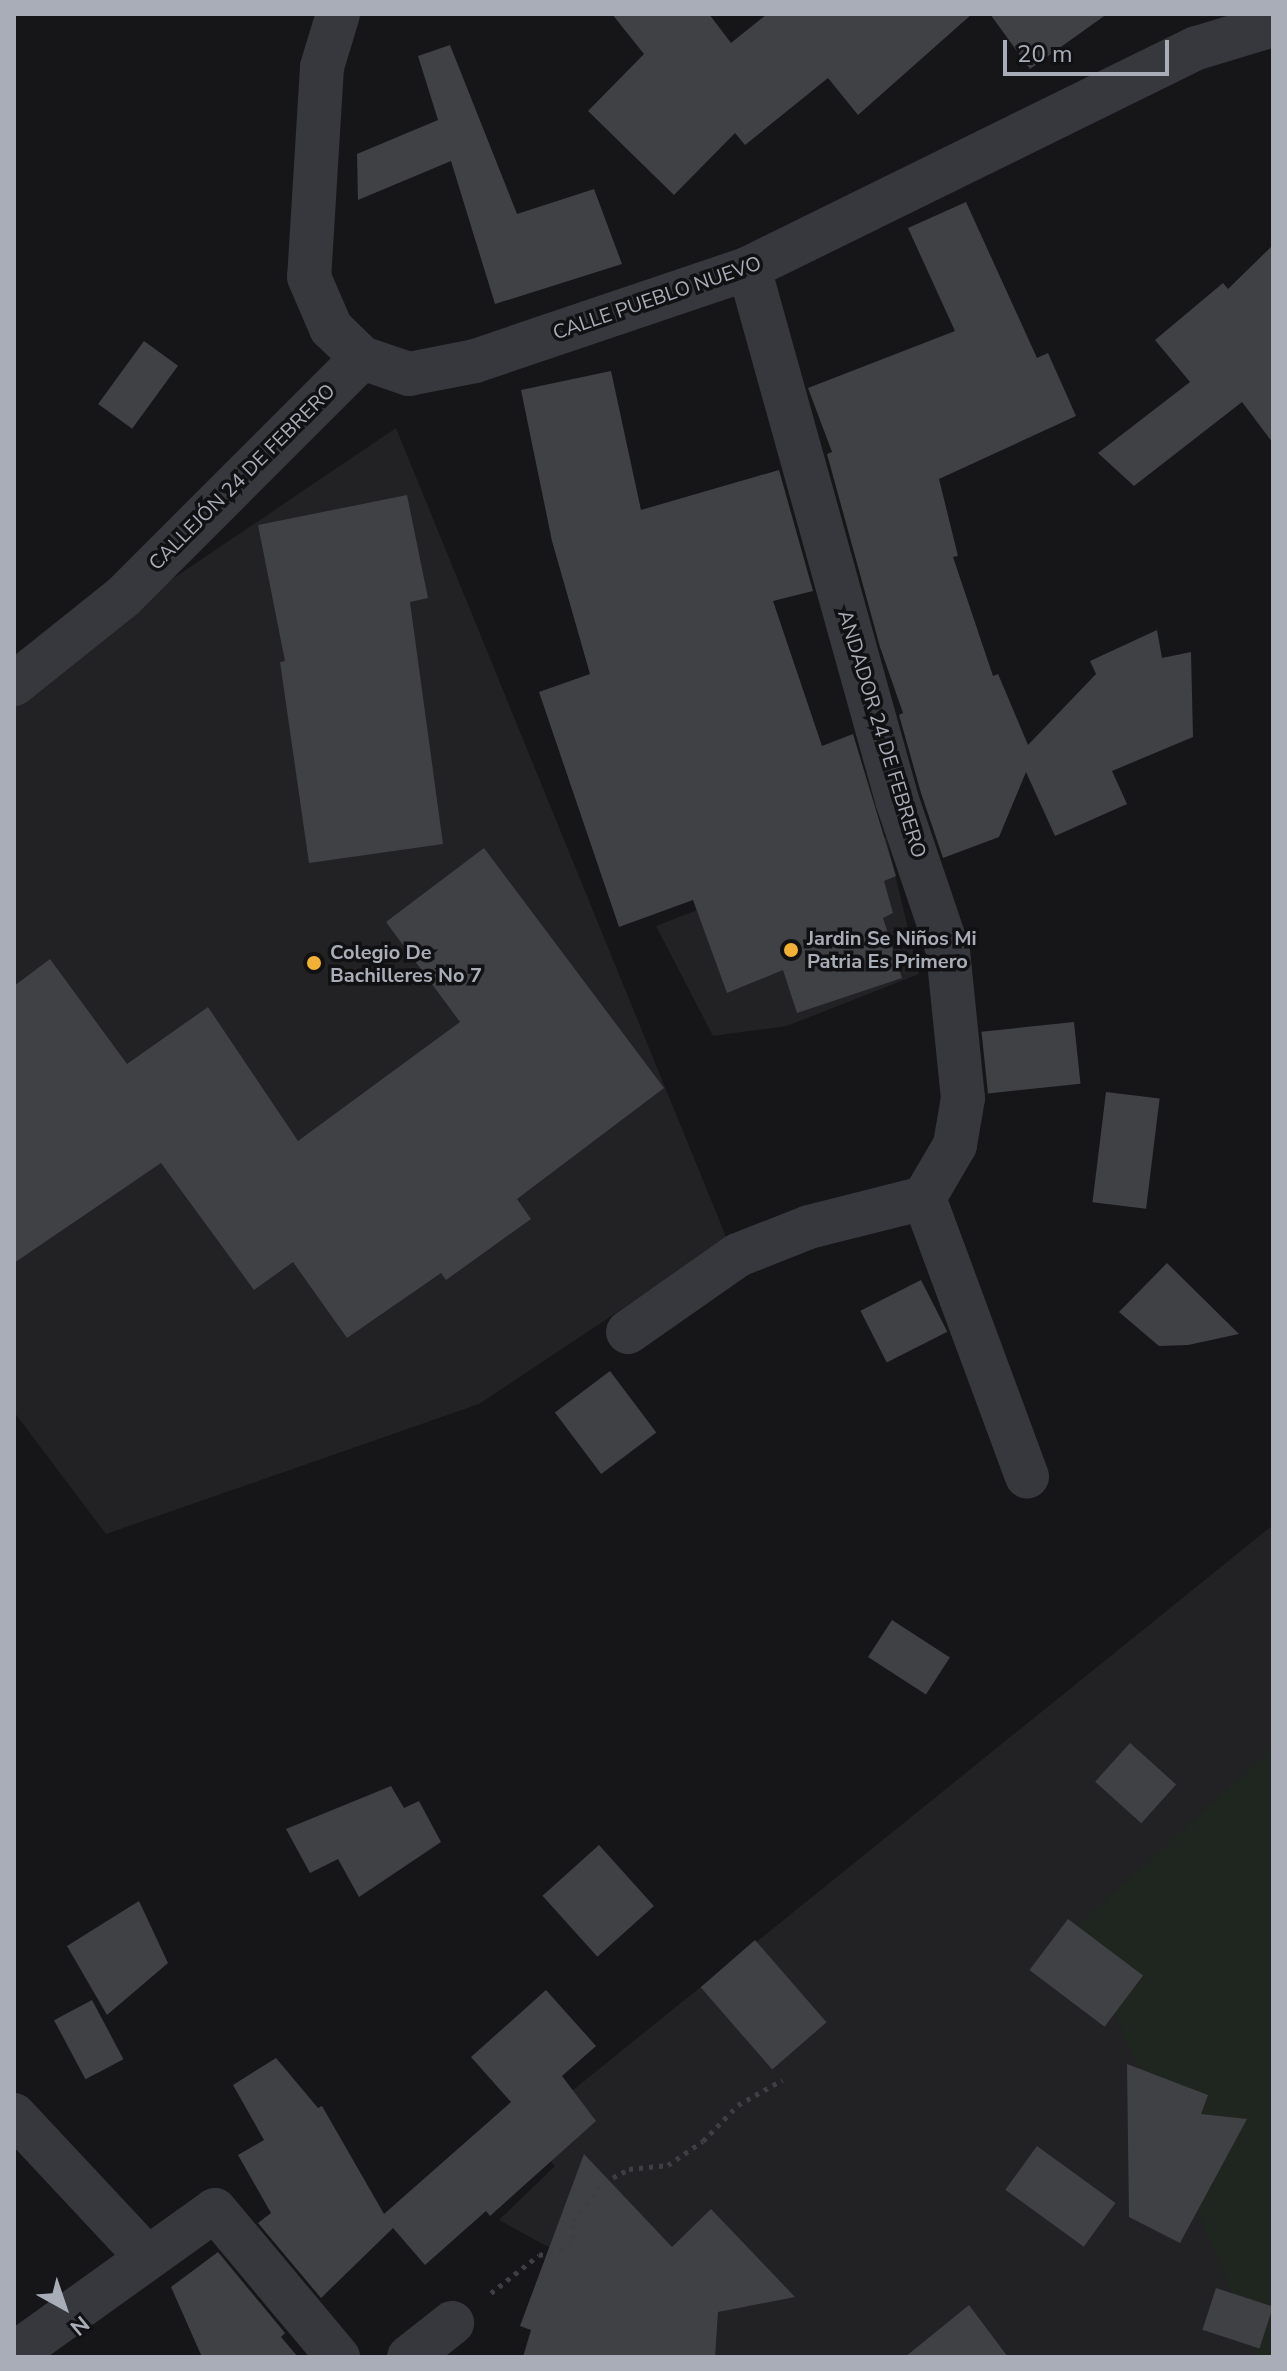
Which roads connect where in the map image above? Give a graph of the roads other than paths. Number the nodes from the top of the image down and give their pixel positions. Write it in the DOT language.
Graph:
graph roads {
  1 [pos="338,14"];
  2 [pos="1273,25"];
  3 [pos="749,268"];
  4 [pos="362,358"];
  5 [pos="14,684"];
  6 [pos="924,1198"];
  7 [pos="628,1332"];
  8 [pos="1027,1477"];
  9 [pos="14,2115"];
  10 [pos="146,2256"];
  11 [pos="452,2323"];
  12 [pos="14,2354"];
  13 [pos="338,2357"];
  14 [pos="409,2357"];
  1 -- 4 [label="street, CALLE PUEBLO NUEVO"];
  2 -- 3 [label="street, CALLE PUEBLO NUEVO"];
  3 -- 4 [label="street, CALLE PUEBLO NUEVO"];
  3 -- 6 [label="street, ANDADOR 24 DE FEBRERO"];
  4 -- 5 [label="street, CALLEJÓN 24 DE FEBRERO"];
  6 -- 7 [label="street"];
  6 -- 8 [label="street"];
  9 -- 10 [label="street"];
  10 -- 12 [label="street"];
  10 -- 13 [label="street"];
  11 -- 14 [label="street"];
}
